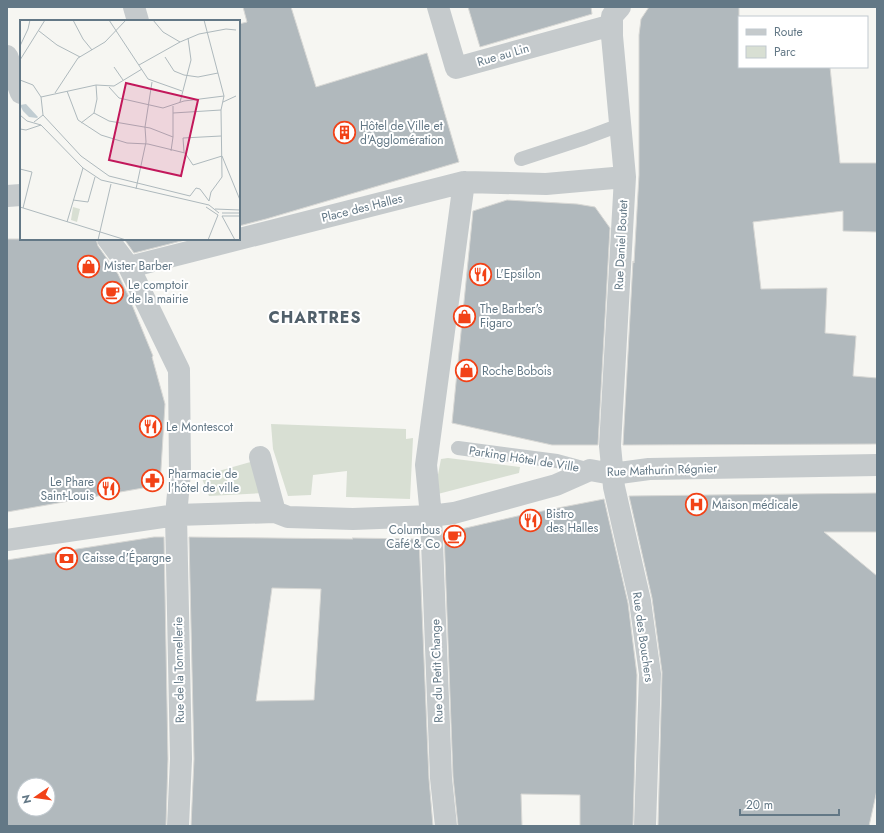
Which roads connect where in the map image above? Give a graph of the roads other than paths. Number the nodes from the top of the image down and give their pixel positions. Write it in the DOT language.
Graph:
graph roads {
  1 [pos="438,7"];
  2 [pos="615,16"];
  3 [pos="12,58"];
  4 [pos="20,89"];
  5 [pos="620,125"];
  6 [pos="521,159"];
  7 [pos="625,177"];
  8 [pos="464,182"];
  9 [pos="7,196"];
  10 [pos="20,196"];
  11 [pos="240,235"];
  12 [pos="109,240"];
  13 [pos="218,240"];
  14 [pos="201,244"];
  15 [pos="129,267"];
  16 [pos="458,448"];
  17 [pos="260,457"];
  18 [pos="877,465"];
  19 [pos="590,470"];
  20 [pos="612,474"];
  21 [pos="275,512"];
  22 [pos="176,515"];
  23 [pos="430,516"];
  24 [pos="7,540"];
  25 [pos="178,826"];
  26 [pos="446,826"];
  27 [pos="645,826"];
  1 -- 2 [label="street, Rue au Lin"];
  2 -- 5 [label="street, Rue Daniel Boutet"];
  3 -- 4 [label="street"];
  5 -- 6 [label="lane"];
  5 -- 7 [label="street, Rue Daniel Boutet"];
  7 -- 8 [label="street, Place des Halles"];
  7 -- 20 [label="street, Rue Daniel Boutet"];
  8 -- 11 [label="street, Place des Halles"];
  8 -- 23 [label="street"];
  9 -- 10 [label="street"];
  12 -- 15 [label="street"];
  13 -- 14 [label="street, Place des Halles"];
  14 -- 15 [label="street, Place des Halles"];
  15 -- 22 [label="street"];
  16 -- 19 [label="lane, Parking Hôtel de Ville"];
  17 -- 21 [label="street"];
  18 -- 20 [label="street, Rue Mathurin Régnier"];
  19 -- 20 [label="street, Rue Mathurin Régnier"];
  19 -- 23 [label="street, Rue Mathurin Régnier"];
  20 -- 27 [label="street, Rue des Bouchers"];
  21 -- 22 [label="street"];
  21 -- 23 [label="street"];
  22 -- 24 [label="street"];
  22 -- 25 [label="street, Rue de la Tonnellerie"];
  23 -- 26 [label="street, Rue du Petit Change"];
}
